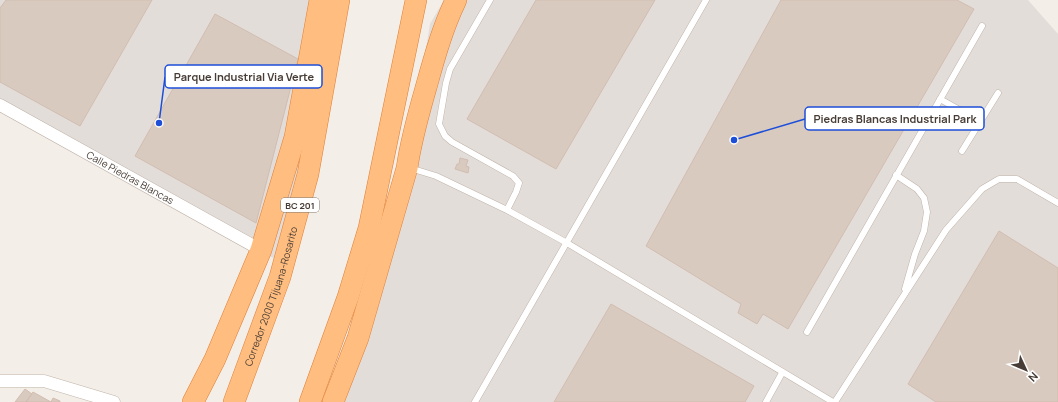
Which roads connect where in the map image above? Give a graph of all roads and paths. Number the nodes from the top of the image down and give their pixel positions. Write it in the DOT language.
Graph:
graph roads {
  1 [pos="339,0"];
  2 [pos="416,0"];
  3 [pos="456,0"];
  4 [pos="490,0"];
  5 [pos="706,0"];
  6 [pos="315,3"];
  7 [pos="982,26"];
  8 [pos="998,93"];
  9 [pos="940,99"];
  10 [pos="0,105"];
  11 [pos="981,122"];
  12 [pos="962,152"];
  13 [pos="407,168"];
  14 [pos="896,176"];
  15 [pos="1058,203"];
  16 [pos="507,210"];
  17 [pos="567,243"];
  18 [pos="261,250"];
  19 [pos="902,296"];
  20 [pos="806,332"];
  21 [pos="782,373"];
  22 [pos="0,381"];
  23 [pos="114,402"];
  24 [pos="193,402"];
  25 [pos="234,402"];
  26 [pos="310,402"];
  27 [pos="333,402"];
  28 [pos="475,402"];
  29 [pos="766,402"];
  30 [pos="834,402"];
  1 -- 25 [label="highway, Corredor 2000 Tijuana-Rosarito / BC 201"];
  2 -- 26 [label="highway"];
  3 -- 13 [label="highway"];
  4 -- 16 [label="lane"];
  5 -- 17 [label="lane"];
  6 -- 18 [label="highway"];
  7 -- 9 [label="lane"];
  8 -- 11 [label="lane"];
  9 -- 11 [label="lane"];
  9 -- 14 [label="lane"];
  10 -- 18 [label="street, Calle Piedras Blancas"];
  11 -- 12 [label="lane"];
  13 -- 16 [label="lane"];
  13 -- 27 [label="highway"];
  14 -- 19 [label="lane"];
  14 -- 20 [label="lane"];
  15 -- 19 [label="lane"];
  16 -- 17 [label="lane"];
  17 -- 21 [label="lane"];
  17 -- 28 [label="lane"];
  18 -- 24 [label="highway"];
  19 -- 30 [label="lane"];
  21 -- 29 [label="lane"];
  21 -- 30 [label="lane"];
  22 -- 23 [label="street"];
}
